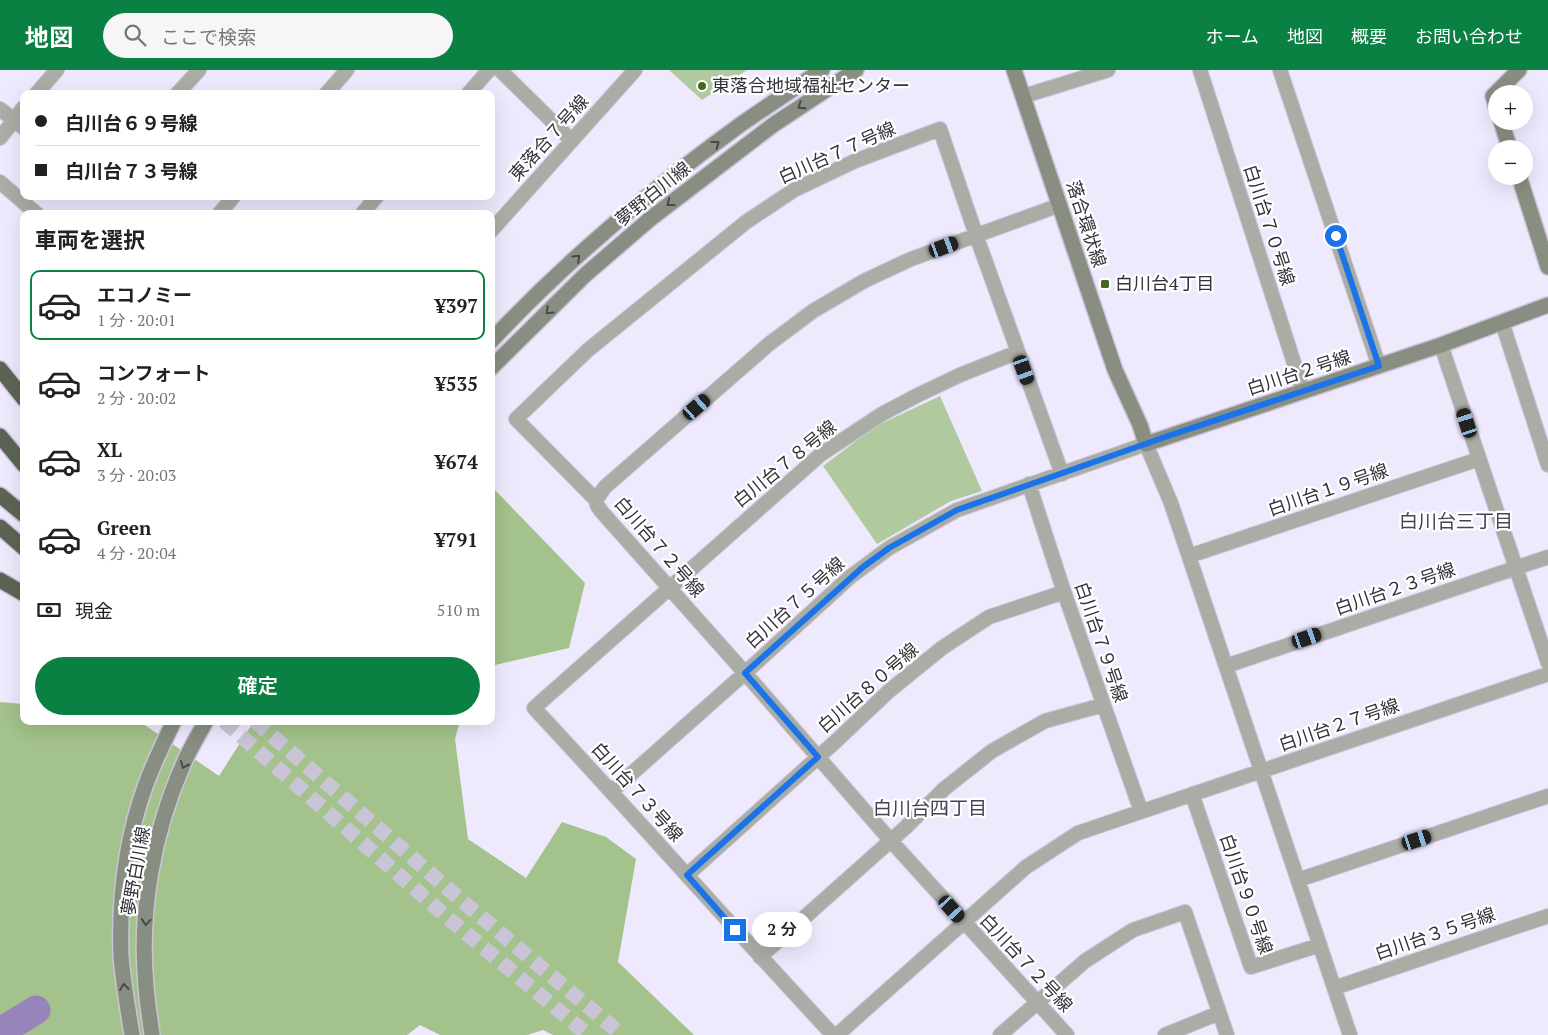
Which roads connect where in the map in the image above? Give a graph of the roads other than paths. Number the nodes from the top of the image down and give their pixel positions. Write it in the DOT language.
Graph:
graph roads {
  1 [pos="57,70"];
  2 [pos="199,70"];
  3 [pos="347,70"];
  4 [pos="489,70"];
  5 [pos="500,70"];
  6 [pos="635,70"];
  7 [pos="822,70"];
  8 [pos="856,70"];
  9 [pos="1014,70"];
  10 [pos="1108,70"];
  11 [pos="1200,70"];
  12 [pos="1280,70"];
  13 [pos="1519,70"];
  14 [pos="1504,85"];
  15 [pos="40,90"];
  16 [pos="182,90"];
  17 [pos="330,90"];
  18 [pos="472,90"];
  19 [pos="1024,96"];
  20 [pos="0,109"];
  21 [pos="18,124"];
  22 [pos="0,138"];
  23 [pos="572,141"];
  24 [pos="0,182"];
  25 [pos="1522,185"];
  26 [pos="20,199"];
  27 [pos="21,200"];
  28 [pos="231,200"];
  29 [pos="374,200"];
  30 [pos="1060,204"];
  31 [pos="32,210"];
  32 [pos="222,210"];
  33 [pos="365,210"];
  34 [pos="495,228"];
  35 [pos="976,235"];
  36 [pos="1548,267"];
  37 [pos="1548,305"];
  38 [pos="1502,322"];
  39 [pos="495,337"];
  40 [pos="1441,345"];
  41 [pos="1018,352"];
  42 [pos="495,364"];
  43 [pos="1379,366"];
  44 [pos="0,369"];
  45 [pos="1303,391"];
  46 [pos="20,394"];
  47 [pos="0,436"];
  48 [pos="1146,444"];
  49 [pos="20,459"];
  50 [pos="1479,459"];
  51 [pos="1548,465"];
  52 [pos="1062,474"];
  53 [pos="1029,484"];
  54 [pos="0,495"];
  55 [pos="596,500"];
  56 [pos="20,512"];
  57 [pos="0,527"];
  58 [pos="0,541"];
  59 [pos="20,544"];
  60 [pos="20,554"];
  61 [pos="1189,556"];
  62 [pos="1548,557"];
  63 [pos="1516,568"];
  64 [pos="0,580"];
  65 [pos="669,588"];
  66 [pos="20,592"];
  67 [pos="1064,592"];
  68 [pos="1548,663"];
  69 [pos="1226,666"];
  70 [pos="745,673"];
  71 [pos="1548,674"];
  72 [pos="1103,705"];
  73 [pos="172,725"];
  74 [pos="204,725"];
  75 [pos="818,757"];
  76 [pos="1262,770"];
  77 [pos="612,791"];
  78 [pos="1192,794"];
  79 [pos="1548,796"];
  80 [pos="1141,811"];
  81 [pos="891,841"];
  82 [pos="687,875"];
  83 [pos="1298,880"];
  84 [pos="1548,916"];
  85 [pos="964,923"];
  86 [pos="1320,945"];
  87 [pos="760,956"];
  88 [pos="1334,988"];
  89 [pos="1038,1003"];
  90 [pos="1220,1013"];
  91 [pos="132,1035"];
  92 [pos="152,1035"];
  93 [pos="833,1035"];
  94 [pos="837,1035"];
  95 [pos="1000,1035"];
  96 [pos="1067,1035"];
  97 [pos="1165,1035"];
  98 [pos="1227,1035"];
  99 [pos="1350,1035"];
  1 -- 15 [label="street"];
  2 -- 16 [label="street"];
  3 -- 17 [label="street"];
  4 -- 18 [label="street"];
  5 -- 23 [label="street"];
  6 -- 23 [label="street, 東落合７号線"];
  39 -- 7 [label="street, 夢野白川線, one-way"];
  8 -- 42 [label="street, 夢野白川線, one-way"];
  9 -- 19 [label="street, 落合環状線"];
  10 -- 19 [label="street"];
  11 -- 45 [label="street, 白川台７０号線"];
  12 -- 43 [label="street"];
  13 -- 14 [label="street"];
  19 -- 30 [label="street, 落合環状線"];
  20 -- 21 [label="street"];
  21 -- 22 [label="street"];
  23 -- 34 [label="street, 東落合７号線"];
  24 -- 26 [label="street"];
  25 -- 36 [label="street"];
  27 -- 31 [label="street"];
  28 -- 32 [label="street"];
  29 -- 33 [label="street"];
  30 -- 35 [label="street, 白川台７２号線"];
  30 -- 48 [label="street, 落合環状線"];
  35 -- 41 [label="street, 白川台７７号線"];
  35 -- 55 [label="street, 白川台７２号線"];
  35 -- 55 [label="street, 白川台７７号線"];
  37 -- 38 [label="street, 白川台２号線"];
  38 -- 40 [label="street, 白川台２号線"];
  38 -- 51 [label="street"];
  40 -- 43 [label="street, 白川台２号線"];
  40 -- 50 [label="street"];
  41 -- 52 [label="street, 白川台７７号線"];
  41 -- 65 [label="street, 白川台７８号線"];
  43 -- 45 [label="street, 白川台２号線"];
  44 -- 46 [label="highway"];
  45 -- 48 [label="street, 白川台２号線"];
  47 -- 49 [label="highway"];
  48 -- 52 [label="street, 白川台２号線"];
  48 -- 61 [label="street"];
  50 -- 61 [label="street, 白川台１９号線"];
  50 -- 63 [label="street"];
  52 -- 53 [label="street, 白川台７５号線"];
  53 -- 67 [label="street, 白川台７９号線"];
  53 -- 70 [label="street, 白川台７５号線"];
  54 -- 56 [label="highway"];
  55 -- 65 [label="street, 白川台７２号線"];
  57 -- 59 [label="highway"];
  58 -- 60 [label="highway"];
  61 -- 69 [label="street"];
  62 -- 63 [label="street, 白川台２３号線"];
  63 -- 68 [label="street"];
  63 -- 69 [label="street, 白川台２３号線"];
  64 -- 66 [label="highway"];
  65 -- 70 [label="street, 白川台７２号線"];
  65 -- 77 [label="street, 白川台７３号線"];
  67 -- 72 [label="street, 白川台７９号線"];
  67 -- 75 [label="street, 白川台８０号線"];
  69 -- 76 [label="street"];
  70 -- 75 [label="street, 白川台７２号線"];
  70 -- 77 [label="street, 白川台７５号線"];
  71 -- 76 [label="street, 白川台２７号線"];
  72 -- 80 [label="street, 白川台７９号線"];
  72 -- 81 [label="street"];
  91 -- 73 [label="street, 夢野白川線, one-way"];
  74 -- 92 [label="street, 夢野白川線, one-way"];
  75 -- 81 [label="street, 白川台７２号線"];
  75 -- 82 [label="street, 白川台８０号線"];
  76 -- 78 [label="street, 白川台２７号線"];
  76 -- 83 [label="street"];
  77 -- 82 [label="street, 白川台７３号線"];
  78 -- 80 [label="street, 白川台２７号線"];
  78 -- 86 [label="street, 白川台９０号線"];
  79 -- 83 [label="street"];
  80 -- 85 [label="street, 白川台２７号線"];
  81 -- 85 [label="street, 白川台７２号線"];
  81 -- 87 [label="street"];
  82 -- 87 [label="street, 白川台７３号線"];
  83 -- 86 [label="street"];
  84 -- 88 [label="street, 白川台３５号線"];
  85 -- 89 [label="street, 白川台７２号線"];
  85 -- 94 [label="street, 白川台２７号線"];
  86 -- 88 [label="street"];
  87 -- 93 [label="street, 白川台７３号線"];
  88 -- 99 [label="street"];
  89 -- 90 [label="street"];
  89 -- 95 [label="street"];
  89 -- 96 [label="street, 白川台７２号線"];
  90 -- 97 [label="street"];
  90 -- 98 [label="street"];
}
